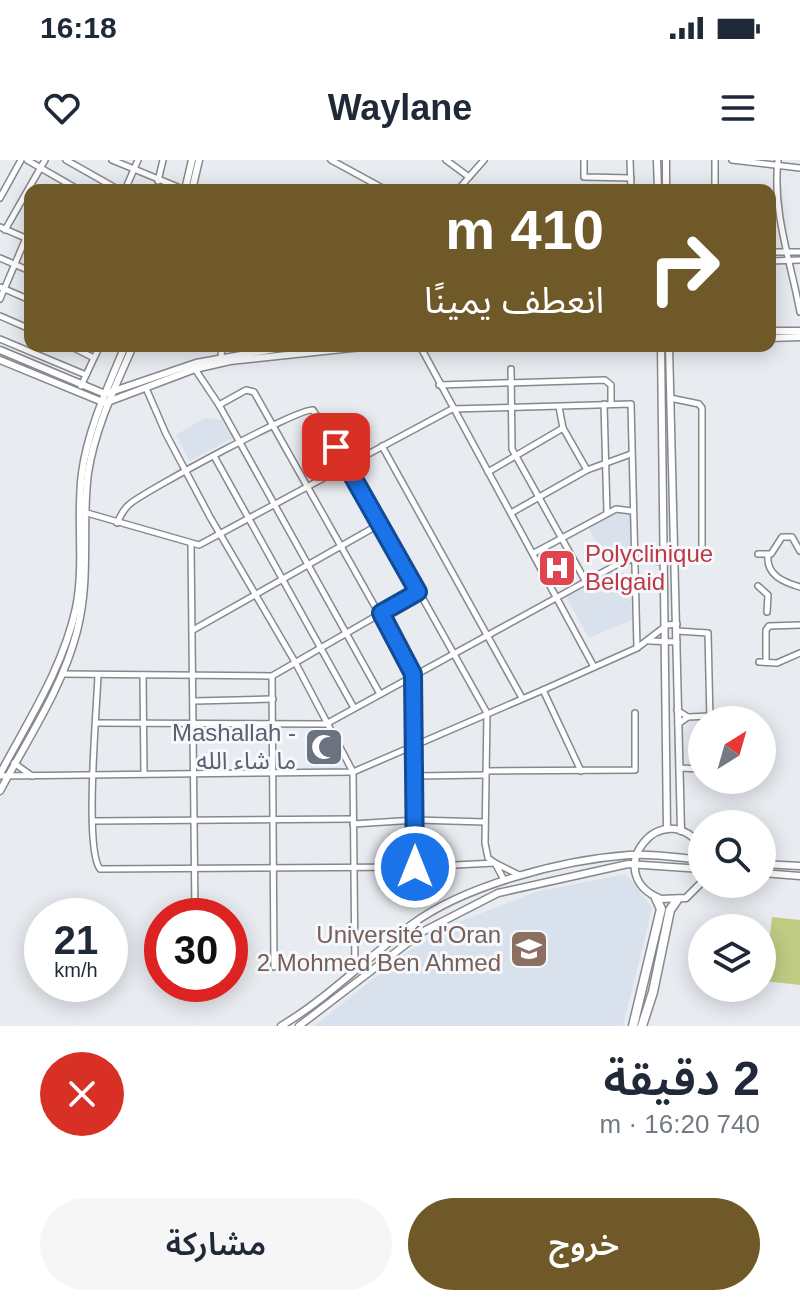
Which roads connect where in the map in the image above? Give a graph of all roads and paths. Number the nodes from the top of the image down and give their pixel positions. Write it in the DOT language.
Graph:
graph roads {
  1 [pos="21,160"];
  2 [pos="27,160"];
  3 [pos="45,160"];
  4 [pos="66,160"];
  5 [pos="112,160"];
  6 [pos="138,160"];
  7 [pos="163,160"];
  8 [pos="192,160"];
  9 [pos="199,160"];
  10 [pos="331,160"];
  11 [pos="446,160"];
  12 [pos="458,160"];
  13 [pos="484,160"];
  14 [pos="584,160"];
  15 [pos="630,160"];
  16 [pos="657,160"];
  17 [pos="666,160"];
  18 [pos="715,160"];
  19 [pos="732,160"];
  20 [pos="777,163"];
  21 [pos="453,166"];
  22 [pos="41,167"];
  23 [pos="800,168"];
  24 [pos="135,171"];
  25 [pos="469,177"];
  26 [pos="631,178"];
  27 [pos="158,181"];
  28 [pos="31,184"];
  29 [pos="69,184"];
  30 [pos="103,184"];
  31 [pos="131,184"];
  32 [pos="167,184"];
  33 [pos="186,184"];
  34 [pos="193,184"];
  35 [pos="375,184"];
  36 [pos="463,184"];
  37 [pos="631,184"];
  38 [pos="658,184"];
  39 [pos="666,184"];
  40 [pos="715,184"];
  41 [pos="24,196"];
  42 [pos="0,198"];
  43 [pos="21,201"];
  44 [pos="24,203"];
  45 [pos="3,229"];
  46 [pos="24,237"];
  47 [pos="24,247"];
  48 [pos="776,252"];
  49 [pos="785,252"];
  50 [pos="800,252"];
  51 [pos="0,258"];
  52 [pos="800,260"];
  53 [pos="776,261"];
  54 [pos="787,261"];
  55 [pos="15,265"];
  56 [pos="24,269"];
  57 [pos="2,288"];
  58 [pos="24,297"];
  59 [pos="0,299"];
  60 [pos="800,307"];
  61 [pos="0,316"];
  62 [pos="24,326"];
  63 [pos="776,331"];
  64 [pos="800,331"];
  65 [pos="800,337"];
  66 [pos="776,338"];
  67 [pos="0,339"];
  68 [pos="24,349"];
  69 [pos="0,350"];
  70 [pos="31,352"];
  71 [pos="82,352"];
  72 [pos="97,352"];
  73 [pos="123,352"];
  74 [pos="130,352"];
  75 [pos="221,352"];
  76 [pos="253,352"];
  77 [pos="299,352"];
  78 [pos="423,352"];
  79 [pos="661,352"];
  80 [pos="669,352"];
  81 [pos="221,357"];
  82 [pos="94,358"];
  83 [pos="0,360"];
  84 [pos="195,369"];
  85 [pos="511,369"];
  86 [pos="86,375"];
  87 [pos="511,383"];
  88 [pos="81,384"];
  89 [pos="439,385"];
  90 [pos="146,388"];
  91 [pos="109,393"];
  92 [pos="77,394"];
  93 [pos="670,398"];
  94 [pos="105,402"];
  95 [pos="678,402"];
  96 [pos="608,404"];
  97 [pos="219,405"];
  98 [pos="511,407"];
  99 [pos="559,407"];
  100 [pos="670,408"];
  101 [pos="452,409"];
  102 [pos="274,424"];
  103 [pos="563,428"];
  104 [pos="240,442"];
  105 [pos="382,446"];
  106 [pos="631,454"];
  107 [pos="517,455"];
  108 [pos="214,456"];
  109 [pos="606,461"];
  110 [pos="348,465"];
  111 [pos="587,470"];
  112 [pos="488,472"];
  113 [pos="186,473"];
  114 [pos="308,485"];
  115 [pos="540,497"];
  116 [pos="274,504"];
  117 [pos="632,511"];
  118 [pos="87,513"];
  119 [pos="511,513"];
  120 [pos="607,513"];
  121 [pos="247,518"];
  122 [pos="117,523"];
  123 [pos="380,524"];
  124 [pos="221,532"];
  125 [pos="562,539"];
  126 [pos="341,544"];
  127 [pos="191,545"];
  128 [pos="800,551"];
  129 [pos="534,553"];
  130 [pos="758,554"];
  131 [pos="768,555"];
  132 [pos="675,557"];
  133 [pos="633,559"];
  134 [pos="666,562"];
  135 [pos="307,563"];
  136 [pos="282,578"];
  137 [pos="586,582"];
  138 [pos="758,586"];
  139 [pos="800,587"];
  140 [pos="418,592"];
  141 [pos="255,593"];
  142 [pos="558,597"];
  143 [pos="767,612"];
  144 [pos="381,613"];
  145 [pos="667,625"];
  146 [pos="800,625"];
  147 [pos="677,628"];
  148 [pos="193,631"];
  149 [pos="345,632"];
  150 [pos="488,634"];
  151 [pos="649,640"];
  152 [pos="677,642"];
  153 [pos="668,643"];
  154 [pos="321,648"];
  155 [pos="637,648"];
  156 [pos="453,653"];
  157 [pos="800,653"];
  158 [pos="295,662"];
  159 [pos="594,667"];
  160 [pos="61,674"];
  161 [pos="413,674"];
  162 [pos="98,675"];
  163 [pos="143,675"];
  164 [pos="193,676"];
  165 [pos="272,676"];
  166 [pos="543,690"];
  167 [pos="380,694"];
  168 [pos="522,698"];
  169 [pos="273,699"];
  170 [pos="194,701"];
  171 [pos="710,706"];
  172 [pos="354,708"];
  173 [pos="677,710"];
  174 [pos="487,713"];
  175 [pos="635,713"];
  176 [pos="688,717"];
  177 [pos="96,723"];
  178 [pos="145,724"];
  179 [pos="274,724"];
  180 [pos="326,724"];
  181 [pos="194,725"];
  182 [pos="677,725"];
  183 [pos="415,746"];
  184 [pos="11,762"];
  185 [pos="678,768"];
  186 [pos="688,768"];
  187 [pos="581,771"];
  188 [pos="353,772"];
  189 [pos="194,773"];
  190 [pos="272,773"];
  191 [pos="486,773"];
  192 [pos="144,774"];
  193 [pos="2,776"];
  194 [pos="94,776"];
  195 [pos="415,776"];
  196 [pos="33,777"];
  197 [pos="0,791"];
  198 [pos="194,820"];
  199 [pos="416,820"];
  200 [pos="94,821"];
  201 [pos="274,821"];
  202 [pos="353,822"];
  203 [pos="485,822"];
  204 [pos="667,829"];
  205 [pos="681,831"];
  206 [pos="688,837"];
  207 [pos="636,855"];
  208 [pos="688,859"];
  209 [pos="495,863"];
  210 [pos="635,864"];
  211 [pos="353,865"];
  212 [pos="776,865"];
  213 [pos="800,866"];
  214 [pos="415,867"];
  215 [pos="688,868"];
  216 [pos="273,869"];
  217 [pos="195,870"];
  218 [pos="776,874"];
  219 [pos="519,875"];
  220 [pos="800,876"];
  221 [pos="504,880"];
  222 [pos="688,895"];
  223 [pos="195,898"];
  224 [pos="656,898"];
  225 [pos="677,900"];
  226 [pos="274,967"];
  227 [pos="355,970"];
  228 [pos="281,1026"];
  229 [pos="299,1026"];
  230 [pos="633,1026"];
  231 [pos="642,1026"];
  1 -- 42 [label="street"];
  2 -- 22 [label="street"];
  3 -- 22 [label="street"];
  4 -- 30 [label="street"];
  5 -- 24 [label="street"];
  6 -- 24 [label="street"];
  7 -- 27 [label="street"];
  8 -- 33 [label="main road"];
  9 -- 34 [label="main road"];
  10 -- 35 [label="street"];
  11 -- 21 [label="street"];
  12 -- 21 [label="street"];
  13 -- 25 [label="street"];
  14 -- 26 [label="street"];
  15 -- 26 [label="street"];
  16 -- 38 [label="main road"];
  17 -- 39 [label="main road"];
  18 -- 40 [label="street"];
  19 -- 20 [label="street"];
  20 -- 23 [label="street"];
  20 -- 49 [label="street"];
  21 -- 25 [label="street"];
  22 -- 28 [label="street"];
  22 -- 29 [label="street"];
  24 -- 27 [label="street"];
  24 -- 31 [label="street"];
  25 -- 36 [label="street"];
  26 -- 37 [label="street"];
  27 -- 32 [label="street"];
  41 -- 43 [label="street"];
  43 -- 44 [label="street"];
  43 -- 45 [label="street"];
  45 -- 46 [label="street"];
  47 -- 55 [label="street"];
  48 -- 49 [label="street"];
  49 -- 50 [label="street"];
  49 -- 54 [label="street"];
  51 -- 55 [label="street"];
  52 -- 54 [label="street"];
  53 -- 54 [label="street"];
  54 -- 60 [label="street"];
  55 -- 56 [label="street"];
  55 -- 57 [label="street"];
  57 -- 58 [label="street"];
  57 -- 59 [label="street"];
  61 -- 62 [label="street"];
  63 -- 64 [label="main road"];
  65 -- 66 [label="main road"];
  67 -- 68 [label="street"];
  69 -- 88 [label="main road"];
  70 -- 86 [label="street"];
  71 -- 82 [label="street"];
  72 -- 82 [label="street"];
  73 -- 91 [label="main road"];
  74 -- 91 [label="main road"];
  75 -- 81 [label="street"];
  76 -- 81 [label="main road"];
  77 -- 84 [label="main road"];
  78 -- 89 [label="street"];
  79 -- 134 [label="main road"];
  80 -- 93 [label="main road"];
  81 -- 91 [label="main road"];
  82 -- 86 [label="street"];
  83 -- 92 [label="main road"];
  84 -- 90 [label="main road"];
  84 -- 97 [label="street"];
  85 -- 87 [label="street"];
  86 -- 88 [label="street"];
  87 -- 89 [label="street"];
  87 -- 96 [label="street"];
  87 -- 98 [label="street"];
  88 -- 91 [label="main road"];
  88 -- 92 [label="street"];
  89 -- 101 [label="street"];
  90 -- 94 [label="main road"];
  90 -- 113 [label="street"];
  91 -- 94 [label="main road"];
  92 -- 94 [label="main road"];
  93 -- 95 [label="street"];
  93 -- 100 [label="main road"];
  94 -- 118 [label="main road"];
  94 -- 184 [label="main road"];
  95 -- 100 [label="street"];
  95 -- 132 [label="street"];
  96 -- 99 [label="street"];
  96 -- 106 [label="street"];
  96 -- 109 [label="street"];
  97 -- 102 [label="street"];
  97 -- 104 [label="street"];
  98 -- 99 [label="street"];
  98 -- 101 [label="street"];
  98 -- 107 [label="street"];
  99 -- 103 [label="street"];
  100 -- 132 [label="main road"];
  101 -- 105 [label="street"];
  101 -- 112 [label="street"];
  102 -- 104 [label="street"];
  102 -- 110 [label="street"];
  102 -- 114 [label="street"];
  103 -- 107 [label="street"];
  103 -- 111 [label="street"];
  104 -- 108 [label="street"];
  104 -- 116 [label="street"];
  105 -- 110 [label="street"];
  105 -- 150 [label="street"];
  106 -- 109 [label="street"];
  106 -- 117 [label="street"];
  107 -- 112 [label="street"];
  107 -- 115 [label="street"];
  108 -- 113 [label="street"];
  108 -- 121 [label="street"];
  109 -- 111 [label="street"];
  109 -- 120 [label="street"];
  110 -- 114 [label="street"];
  110 -- 123 [label="street"];
  111 -- 115 [label="street"];
  112 -- 119 [label="street"];
  113 -- 122 [label="street"];
  113 -- 124 [label="street"];
  114 -- 116 [label="street"];
  114 -- 126 [label="street"];
  115 -- 119 [label="street"];
  115 -- 125 [label="street"];
  116 -- 121 [label="street"];
  116 -- 135 [label="street"];
  117 -- 120 [label="street"];
  117 -- 133 [label="street"];
  118 -- 122 [label="street"];
  118 -- 160 [label="main road"];
  119 -- 129 [label="street"];
  120 -- 125 [label="street"];
  121 -- 124 [label="street"];
  121 -- 136 [label="street"];
  122 -- 127 [label="street"];
  123 -- 126 [label="street"];
  123 -- 140 [label="street"];
  124 -- 127 [label="street"];
  124 -- 141 [label="street"];
  125 -- 129 [label="street"];
  125 -- 137 [label="street"];
  126 -- 135 [label="street"];
  126 -- 144 [label="street"];
  127 -- 148 [label="street"];
  128 -- 131 [label="street"];
  129 -- 142 [label="street"];
  130 -- 131 [label="street"];
  131 -- 139 [label="street"];
  132 -- 147 [label="main road"];
  133 -- 134 [label="street"];
  133 -- 137 [label="street"];
  133 -- 155 [label="street"];
  134 -- 145 [label="main road"];
  135 -- 136 [label="street"];
  135 -- 149 [label="street"];
  136 -- 141 [label="street"];
  136 -- 154 [label="street"];
  137 -- 142 [label="street"];
  138 -- 143 [label="street"];
  140 -- 144 [label="street"];
  140 -- 156 [label="street"];
  141 -- 148 [label="street"];
  141 -- 158 [label="street"];
  142 -- 150 [label="street"];
  142 -- 159 [label="street"];
  144 -- 149 [label="street"];
  144 -- 161 [label="street"];
  145 -- 147 [label="street"];
  145 -- 151 [label="street"];
  145 -- 153 [label="main road"];
  146 -- 157 [label="street"];
  147 -- 152 [label="main road"];
  147 -- 171 [label="street"];
  148 -- 164 [label="street"];
  149 -- 154 [label="street"];
  149 -- 167 [label="street"];
  150 -- 156 [label="street"];
  150 -- 168 [label="street"];
  151 -- 153 [label="street"];
  151 -- 155 [label="street"];
  152 -- 153 [label="street"];
  152 -- 173 [label="main road"];
  153 -- 204 [label="main road"];
  154 -- 158 [label="street"];
  154 -- 172 [label="street"];
  155 -- 159 [label="street"];
  156 -- 161 [label="street"];
  156 -- 174 [label="street"];
  158 -- 165 [label="street"];
  158 -- 180 [label="street"];
  159 -- 166 [label="street"];
  160 -- 162 [label="street"];
  160 -- 184 [label="main road"];
  161 -- 167 [label="street"];
  161 -- 183 [label="street"];
  162 -- 163 [label="street"];
  162 -- 177 [label="street"];
  163 -- 164 [label="street"];
  163 -- 178 [label="street"];
  164 -- 165 [label="street"];
  164 -- 170 [label="street"];
  165 -- 169 [label="street"];
  166 -- 168 [label="street"];
  166 -- 187 [label="street"];
  167 -- 172 [label="street"];
  168 -- 174 [label="street"];
  169 -- 170 [label="street"];
  169 -- 179 [label="street"];
  170 -- 181 [label="street"];
  172 -- 180 [label="street"];
  173 -- 176 [label="street"];
  173 -- 182 [label="main road"];
  174 -- 183 [label="street"];
  174 -- 191 [label="street"];
  175 -- 187 [label="street"];
  176 -- 182 [label="street"];
  177 -- 178 [label="street"];
  177 -- 194 [label="street"];
  178 -- 181 [label="street"];
  178 -- 192 [label="street"];
  179 -- 180 [label="street"];
  179 -- 181 [label="street"];
  179 -- 190 [label="street"];
  180 -- 188 [label="street"];
  181 -- 189 [label="street"];
  182 -- 185 [label="main road"];
  183 -- 188 [label="street"];
  183 -- 195 [label="street"];
  184 -- 193 [label="main road"];
  184 -- 196 [label="street"];
  185 -- 186 [label="street"];
  185 -- 205 [label="main road"];
  187 -- 191 [label="street"];
  188 -- 190 [label="street"];
  188 -- 202 [label="street"];
  189 -- 190 [label="street"];
  189 -- 192 [label="street"];
  189 -- 198 [label="street"];
  190 -- 201 [label="street"];
  191 -- 195 [label="street"];
  191 -- 203 [label="street"];
  192 -- 194 [label="street"];
  193 -- 196 [label="street"];
  193 -- 197 [label="main road"];
  194 -- 196 [label="street"];
  194 -- 200 [label="street"];
  195 -- 199 [label="street"];
  198 -- 200 [label="street"];
  198 -- 201 [label="street"];
  198 -- 217 [label="street"];
  199 -- 202 [label="street"];
  199 -- 203 [label="street"];
  199 -- 214 [label="street"];
  200 -- 217 [label="street"];
  201 -- 202 [label="street"];
  201 -- 216 [label="street"];
  202 -- 211 [label="street"];
  203 -- 209 [label="street"];
  204 -- 205 [label="main road"];
  204 -- 207 [label="main road"];
  205 -- 206 [label="main road"];
  207 -- 208 [label="main road"];
  207 -- 210 [label="main road"];
  207 -- 219 [label="main road"];
  209 -- 214 [label="street"];
  209 -- 219 [label="street"];
  209 -- 221 [label="street"];
  210 -- 215 [label="main road"];
  210 -- 224 [label="main road"];
  210 -- 229 [label="main road"];
  211 -- 214 [label="street"];
  211 -- 216 [label="street"];
  211 -- 227 [label="street"];
  212 -- 213 [label="main road"];
  216 -- 217 [label="street"];
  216 -- 226 [label="street"];
  217 -- 223 [label="street"];
  218 -- 220 [label="main road"];
  219 -- 221 [label="main road"];
  221 -- 227 [label="main road"];
  222 -- 225 [label="main road"];
  224 -- 225 [label="main road"];
  224 -- 230 [label="highway"];
  225 -- 231 [label="highway"];
  227 -- 228 [label="main road"];
}
